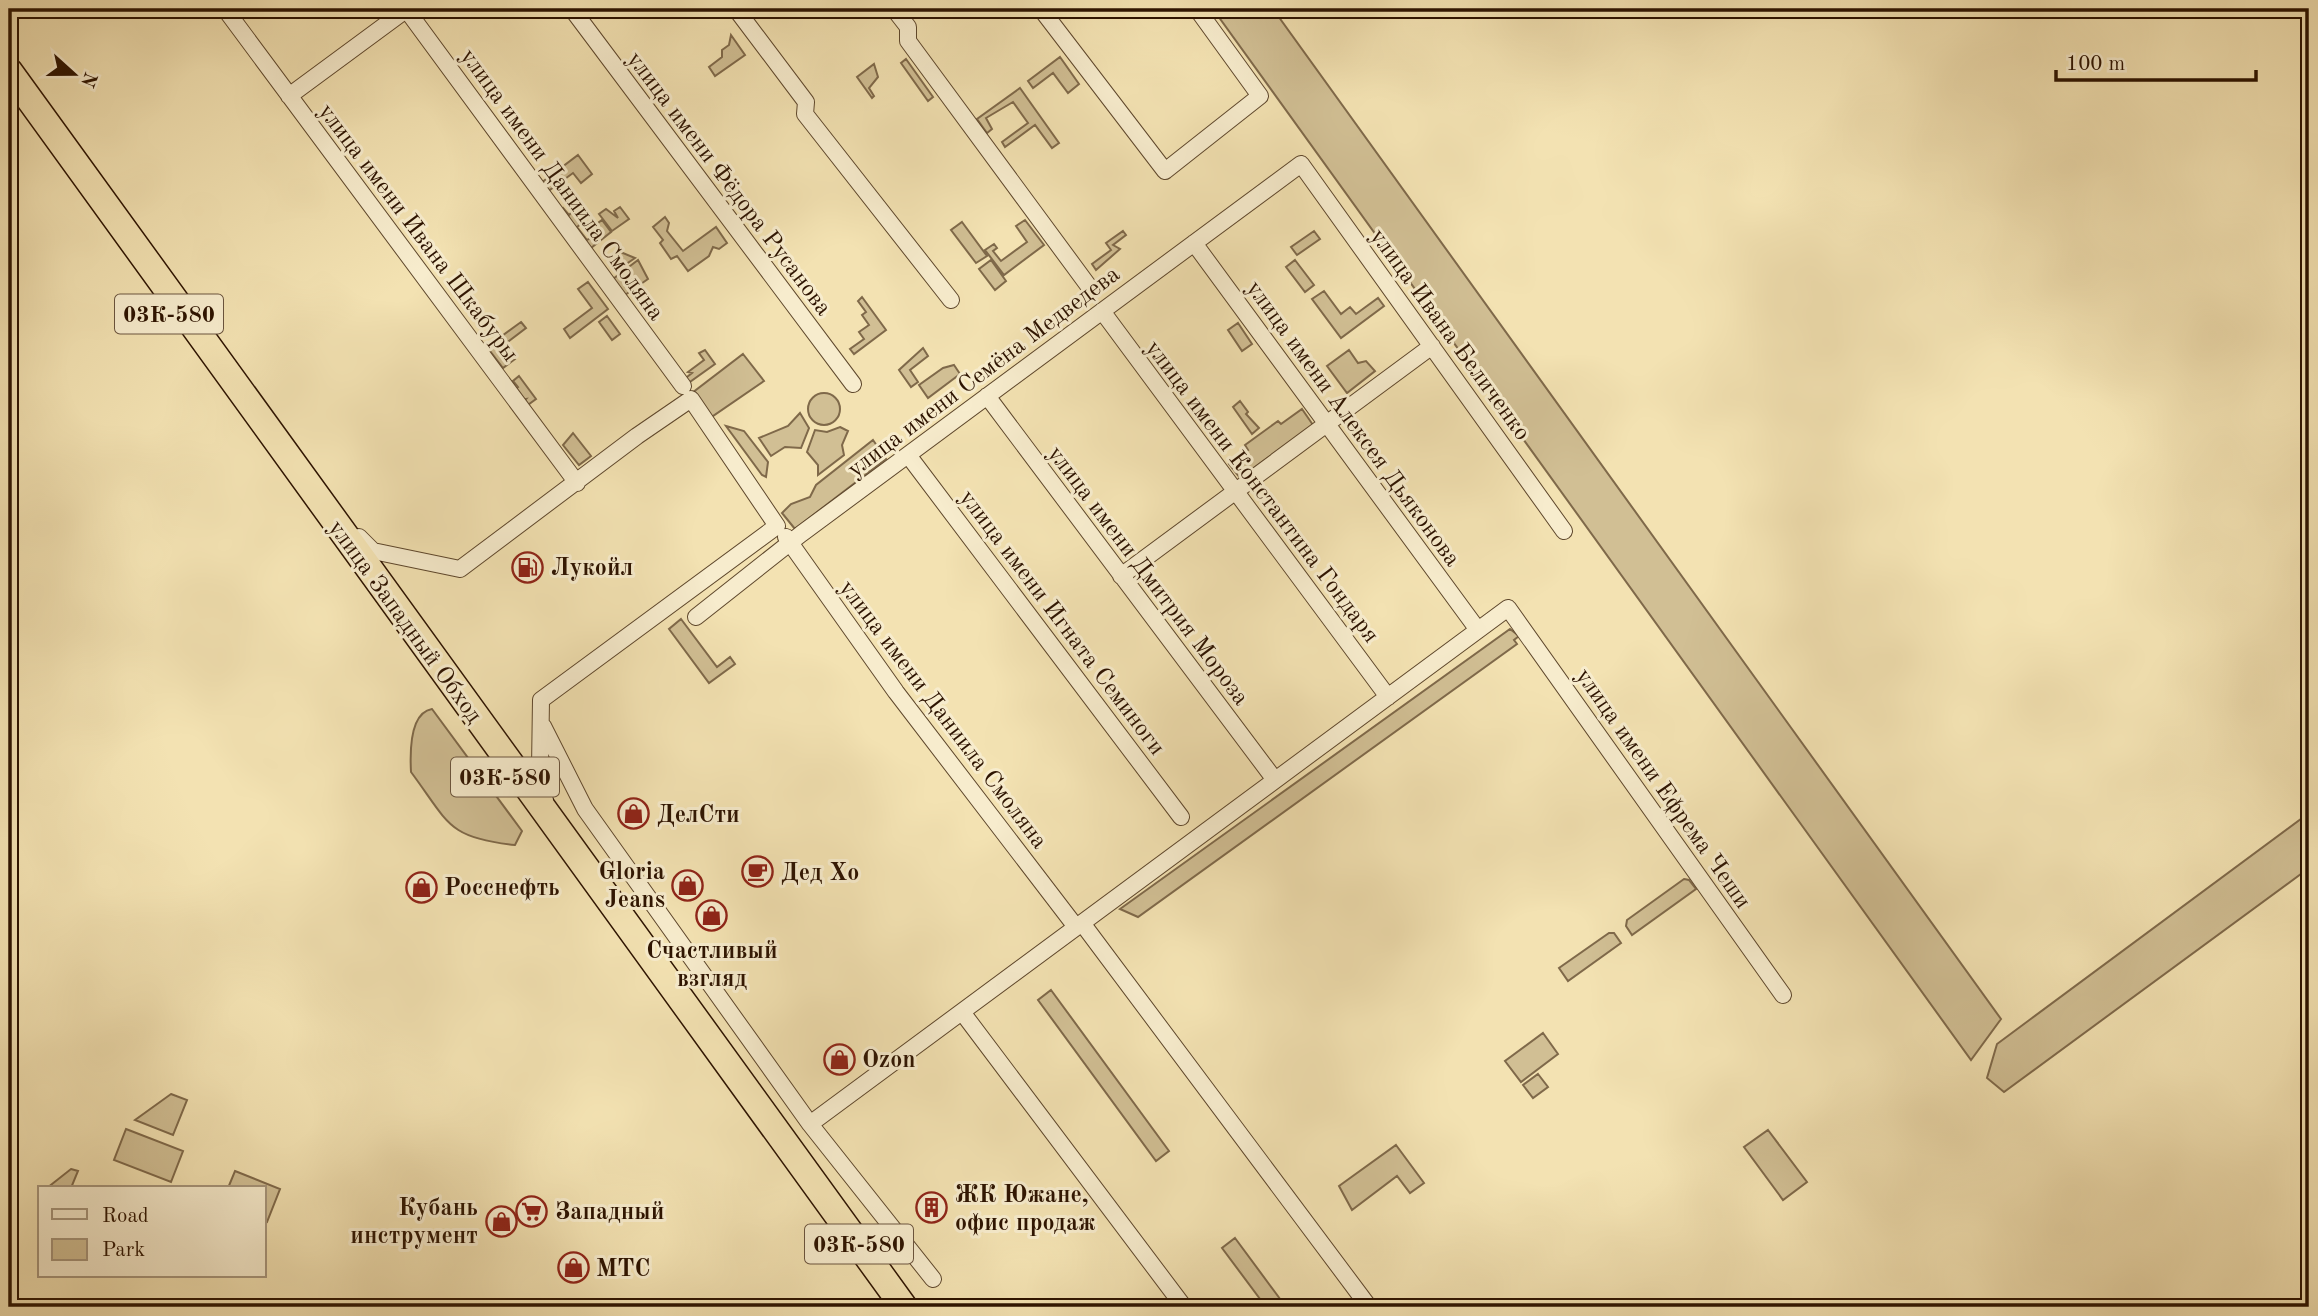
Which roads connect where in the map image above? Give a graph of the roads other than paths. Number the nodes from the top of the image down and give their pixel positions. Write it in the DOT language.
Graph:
graph roads {
  1 [pos="225,9"];
  2 [pos="407,9"];
  3 [pos="572,9"];
  4 [pos="736,9"];
  5 [pos="894,9"];
  6 [pos="1041,9"];
  7 [pos="1197,9"];
  8 [pos="9,71"];
  9 [pos="9,93"];
  10 [pos="289,96"];
  11 [pos="1301,164"];
  12 [pos="1194,243"];
  13 [pos="1090,288"];
  14 [pos="951,300"];
  15 [pos="1102,312"];
  16 [pos="1432,346"];
  17 [pos="853,384"];
  18 [pos="683,386"];
  19 [pos="987,396"];
  20 [pos="1328,424"];
  21 [pos="908,455"];
  22 [pos="298,471"];
  23 [pos="577,483"];
  24 [pos="1235,492"];
  25 [pos="777,526"];
  26 [pos="1564,531"];
  27 [pos="790,542"];
  28 [pos="1121,576"];
  29 [pos="696,617"];
  30 [pos="1478,630"];
  31 [pos="1388,697"];
  32 [pos="542,724"];
  33 [pos="1275,780"];
  34 [pos="1181,817"];
  35 [pos="573,851"];
  36 [pos="1079,925"];
  37 [pos="1783,995"];
  38 [pos="962,1012"];
  39 [pos="810,1124"];
  40 [pos="933,1279"];
  41 [pos="887,1307"];
  42 [pos="904,1307"];
  43 [pos="1184,1307"];
  44 [pos="1369,1307"];
  1 -- 10 [label="street, улица имени Ивана Шкабуры"];
  2 -- 10 [label="street"];
  2 -- 18 [label="street, улица имени Даниила Смоляна"];
  3 -- 17 [label="street, улица имени Фёдора Русанова"];
  4 -- 14 [label="street"];
  5 -- 13 [label="street"];
  6 -- 7 [label="street"];
  8 -- 22 [label="highway, улица Западный Обход / 03К-580"];
  9 -- 41 [label="highway, улица Западный Обход / 03К-580"];
  10 -- 23 [label="street, улица имени Ивана Шкабуры"];
  11 -- 12 [label="street, улица имени Семёна Медведева"];
  11 -- 16 [label="street, улица Ивана Беличенко"];
  12 -- 15 [label="street, улица имени Семёна Медведева"];
  12 -- 20 [label="street, улица имени Алексея Дьяконова"];
  15 -- 19 [label="street, улица имени Семёна Медведева"];
  15 -- 24 [label="street, улица имени Константина Гондаря"];
  16 -- 20 [label="street"];
  16 -- 26 [label="street, улица Ивана Беличенко"];
  19 -- 21 [label="street, улица имени Семёна Медведева"];
  19 -- 28 [label="street, улица имени Дмитрия Мороза"];
  20 -- 24 [label="street"];
  20 -- 30 [label="street, улица имени Алексея Дьяконова"];
  21 -- 27 [label="street, улица имени Семёна Медведева"];
  21 -- 34 [label="street, улица имени Игната Семиноги"];
  22 -- 23 [label="street"];
  22 -- 35 [label="highway, улица Западный Обход / 03К-580"];
  23 -- 25 [label="street, улица имени Даниила Смоляна"];
  24 -- 28 [label="street"];
  24 -- 31 [label="street, улица имени Константина Гондаря"];
  25 -- 27 [label="street, улица имени Даниила Смоляна"];
  25 -- 32 [label="street"];
  27 -- 29 [label="street, улица имени Семёна Медведева"];
  27 -- 36 [label="street, улица имени Даниила Смоляна"];
  28 -- 33 [label="street, улица имени Дмитрия Мороза"];
  30 -- 31 [label="street"];
  30 -- 37 [label="street, улица имени Ефрема Чеши"];
  31 -- 33 [label="street"];
  32 -- 35 [label="street"];
  32 -- 39 [label="street"];
  33 -- 36 [label="street"];
  35 -- 42 [label="highway, улица Западный Обход / 03К-580"];
  36 -- 38 [label="street"];
  36 -- 44 [label="street, улица имени Даниила Смоляна"];
  38 -- 39 [label="street"];
  38 -- 43 [label="street"];
  39 -- 40 [label="street"];
}
